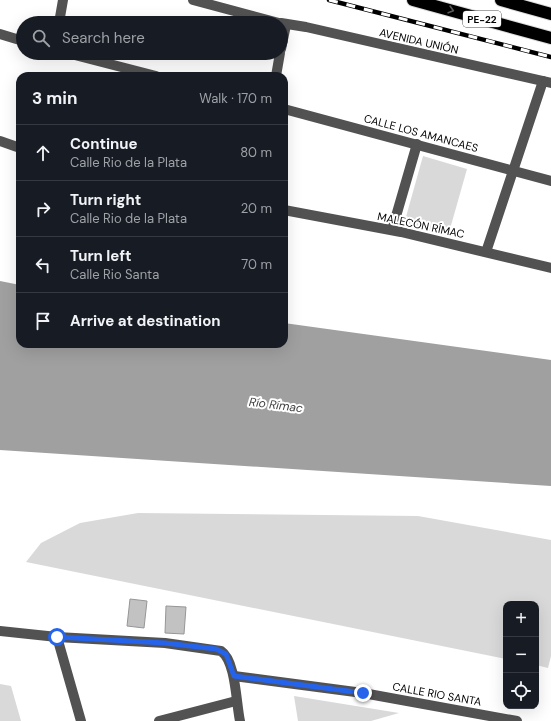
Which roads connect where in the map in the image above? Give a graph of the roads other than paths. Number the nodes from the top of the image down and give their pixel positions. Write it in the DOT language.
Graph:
graph roads {
  1 [pos="63,0"];
  2 [pos="194,0"];
  3 [pos="413,0"];
  4 [pos="501,0"];
  5 [pos="551,14"];
  6 [pos="60,16"];
  7 [pos="253,16"];
  8 [pos="288,25"];
  9 [pos="0,34"];
  10 [pos="551,38"];
  11 [pos="16,39"];
  12 [pos="94,60"];
  13 [pos="279,60"];
  14 [pos="141,72"];
  15 [pos="277,72"];
  16 [pos="547,82"];
  17 [pos="288,110"];
  18 [pos="0,140"];
  19 [pos="417,144"];
  20 [pos="16,146"];
  21 [pos="513,171"];
  22 [pos="551,181"];
  23 [pos="288,211"];
  24 [pos="392,230"];
  25 [pos="486,252"];
  26 [pos="551,268"];
  27 [pos="0,631"];
  28 [pos="57,637"];
  29 [pos="234,676"];
  30 [pos="236,701"];
  31 [pos="82,721"];
  32 [pos="159,721"];
  33 [pos="240,721"];
  34 [pos="517,721"];
  1 -- 6 [label="street"];
  2 -- 7 [label="street, AVENIDA UNIÓN"];
  3 -- 10 [label="highway, PE-22, one-way"];
  4 -- 5 [label="highway, PE-22"];
  8 -- 16 [label="street, AVENIDA UNIÓN"];
  9 -- 11 [label="street"];
  12 -- 14 [label="street"];
  13 -- 15 [label="street"];
  16 -- 21 [label="street"];
  17 -- 19 [label="street, CALLE LOS AMANCAES"];
  18 -- 20 [label="street"];
  19 -- 21 [label="street, CALLE LOS AMANCAES"];
  19 -- 24 [label="street"];
  21 -- 22 [label="street, CALLE LOS AMANCAES"];
  21 -- 25 [label="street"];
  23 -- 24 [label="street, MALECÓN RÍMAC"];
  24 -- 25 [label="street, MALECÓN RÍMAC"];
  25 -- 26 [label="street, MALECÓN RÍMAC"];
  27 -- 28 [label="street"];
  28 -- 29 [label="street"];
  28 -- 31 [label="street"];
  29 -- 30 [label="street"];
  29 -- 34 [label="street, CALLE RIO SANTA"];
  30 -- 32 [label="street"];
  30 -- 33 [label="street"];
}
